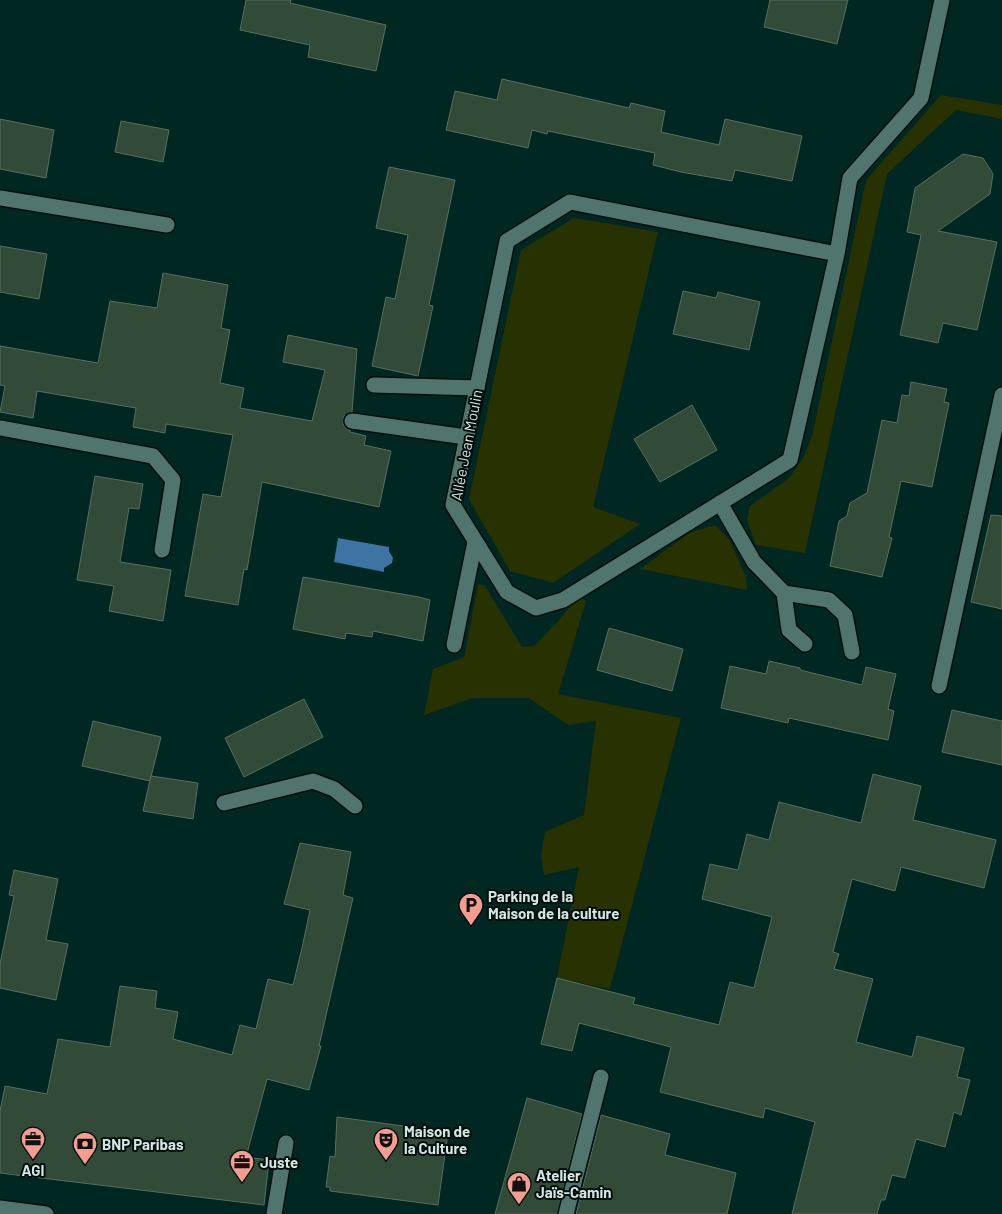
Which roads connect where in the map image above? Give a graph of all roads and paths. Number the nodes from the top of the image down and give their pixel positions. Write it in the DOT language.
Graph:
graph roads {
  1 [pos="942,0"];
  2 [pos="0,198"];
  3 [pos="168,225"];
  4 [pos="837,254"];
  5 [pos="374,385"];
  6 [pos="477,388"];
  7 [pos="1002,395"];
  8 [pos="352,421"];
  9 [pos="0,428"];
  10 [pos="466,437"];
  11 [pos="720,503"];
  12 [pos="476,542"];
  13 [pos="162,550"];
  14 [pos="784,593"];
  15 [pos="805,644"];
  16 [pos="454,645"];
  17 [pos="852,652"];
  18 [pos="940,686"];
  19 [pos="224,803"];
  20 [pos="355,806"];
  21 [pos="601,1077"];
  22 [pos="286,1143"];
  23 [pos="0,1208"];
  24 [pos="46,1214"];
  25 [pos="274,1214"];
  26 [pos="566,1214"];
  1 -- 4 [label="street, Allée Jean Moulin"];
  2 -- 3 [label="street"];
  4 -- 6 [label="street, Allée Jean Moulin"];
  4 -- 11 [label="street, Allée Jean Moulin"];
  5 -- 6 [label="street"];
  6 -- 10 [label="street, Allée Jean Moulin"];
  7 -- 18 [label="street"];
  8 -- 10 [label="street"];
  9 -- 13 [label="street"];
  10 -- 12 [label="street, Allée Jean Moulin"];
  11 -- 12 [label="street, Allée Jean Moulin"];
  11 -- 14 [label="street"];
  12 -- 16 [label="street"];
  14 -- 15 [label="street"];
  14 -- 17 [label="street"];
  19 -- 20 [label="street"];
  21 -- 26 [label="street"];
  22 -- 25 [label="street"];
  23 -- 24 [label="street"];
}
